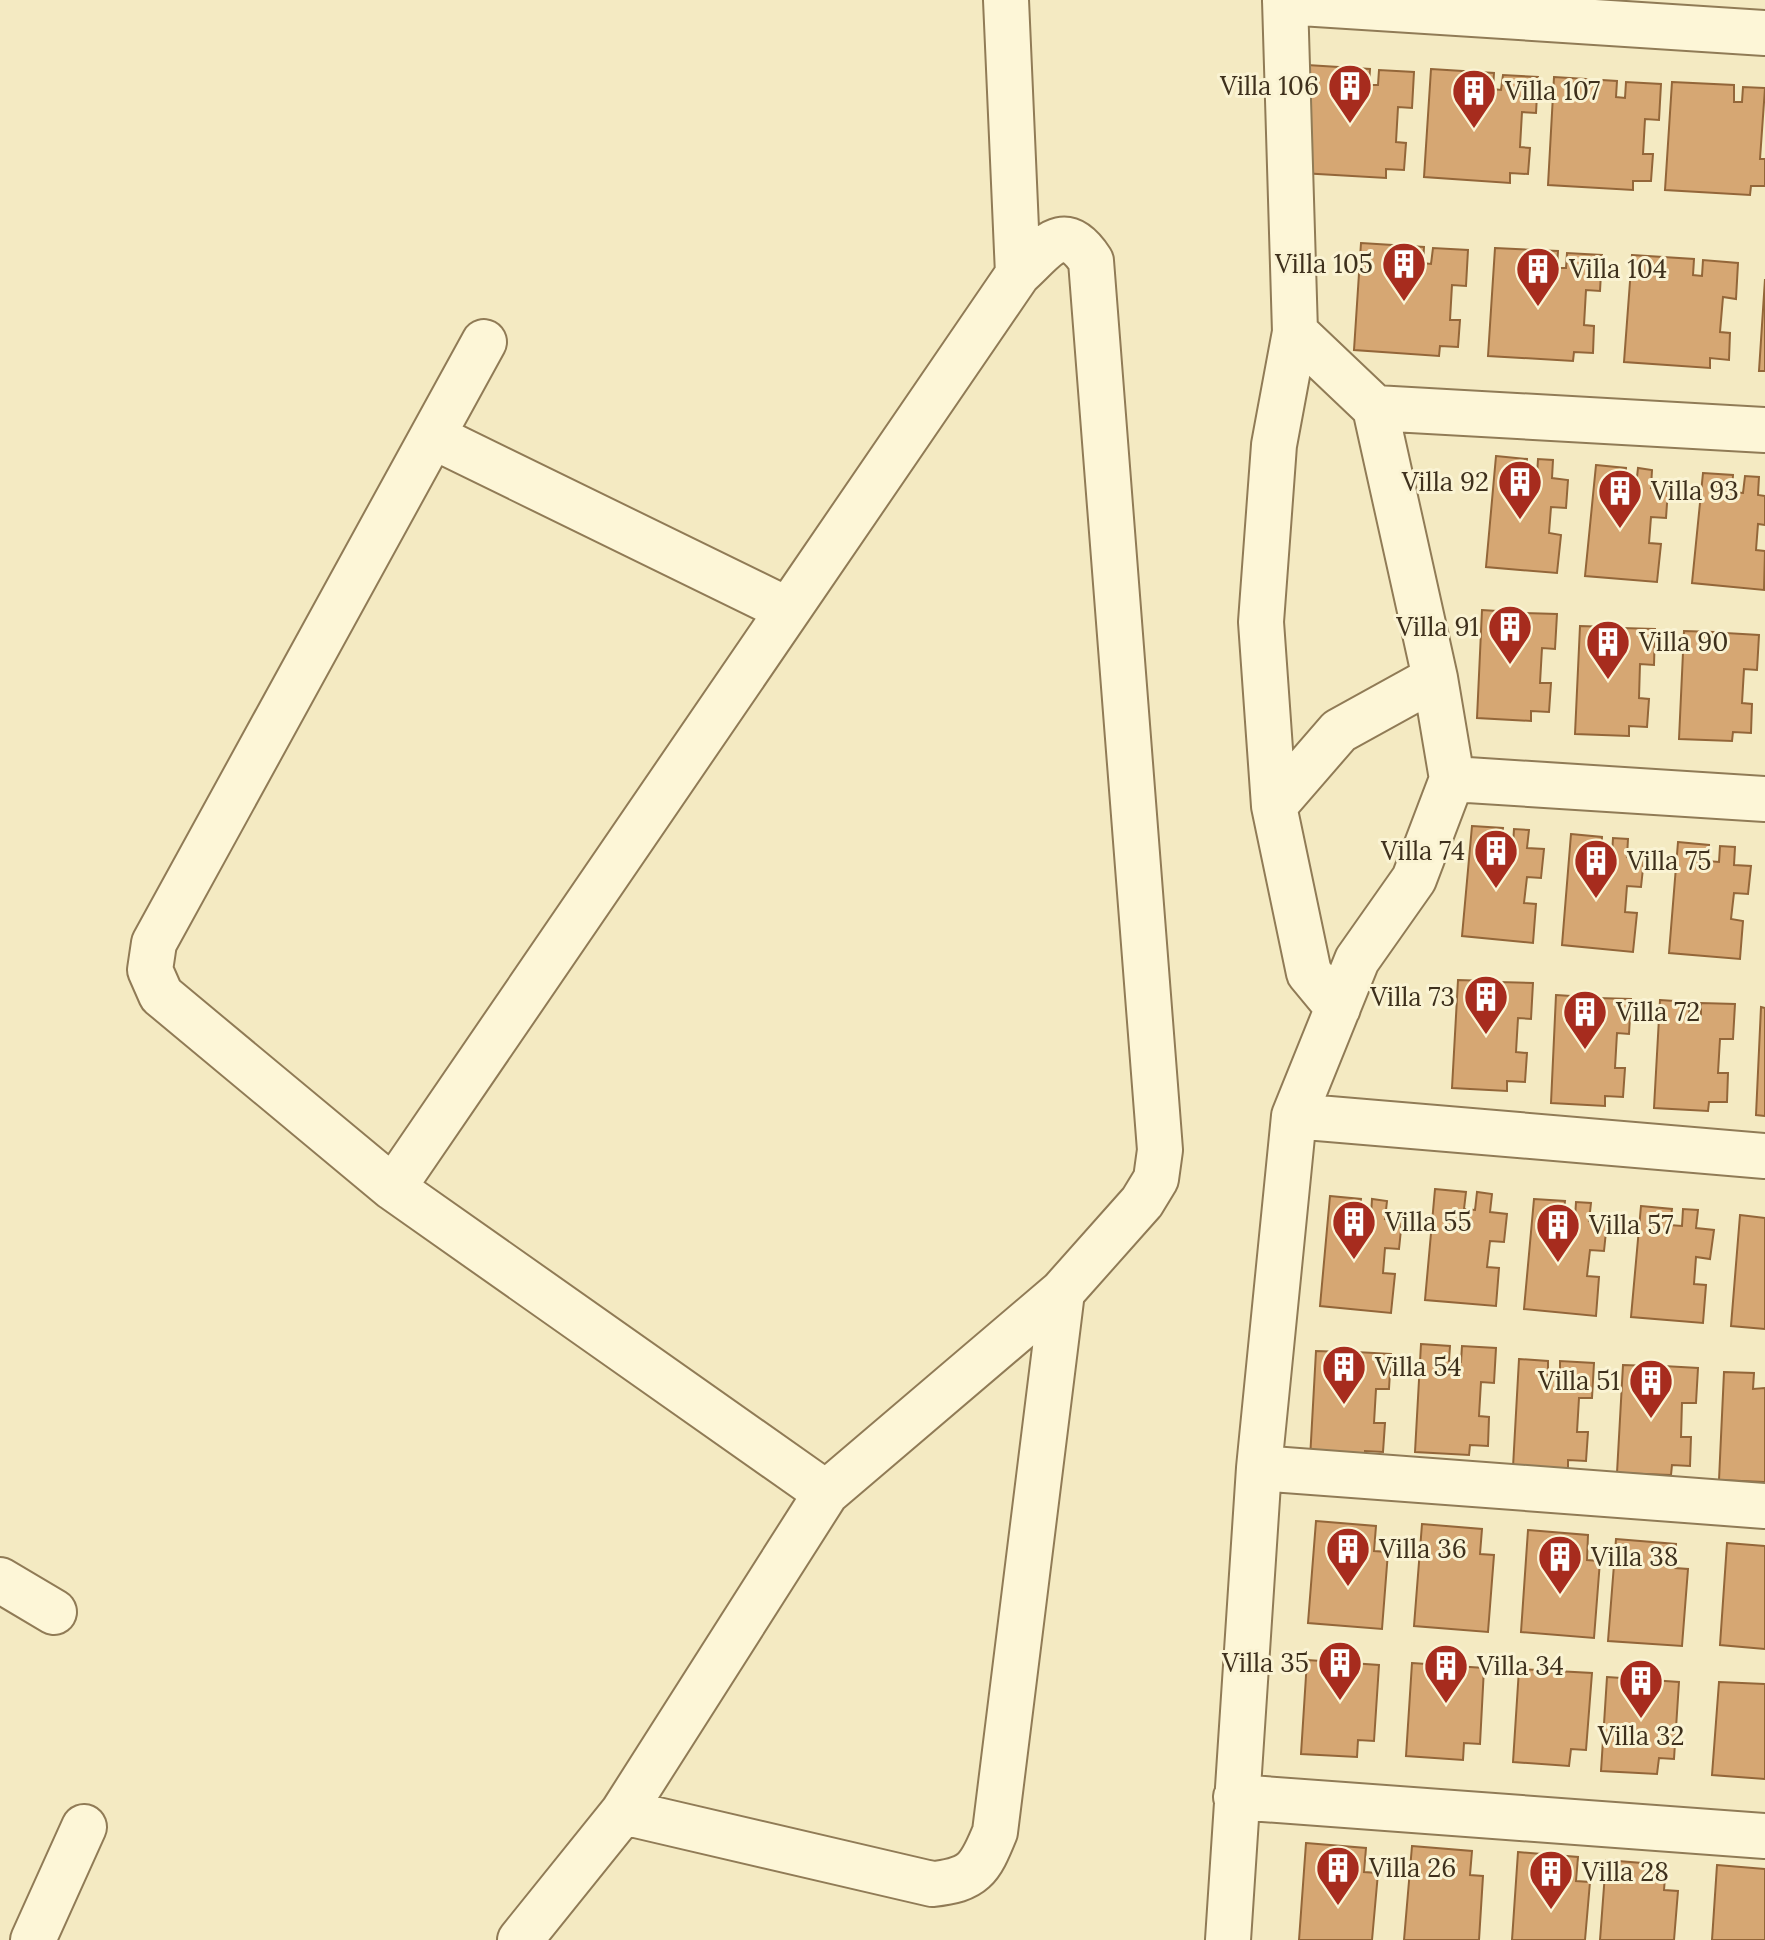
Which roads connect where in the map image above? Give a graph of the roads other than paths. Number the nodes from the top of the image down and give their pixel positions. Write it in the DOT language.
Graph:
graph roads {
  1 [pos="1006,0"];
  2 [pos="1285,1"];
  3 [pos="1765,33"];
  4 [pos="1018,274"];
  5 [pos="1295,332"];
  6 [pos="484,342"];
  7 [pos="1375,408"];
  8 [pos="1765,430"];
  9 [pos="434,437"];
  10 [pos="786,609"];
  11 [pos="1435,678"];
  12 [pos="1452,779"];
  13 [pos="1765,799"];
  14 [pos="1274,806"];
  15 [pos="1338,1008"];
  16 [pos="1294,1116"];
  17 [pos="1765,1156"];
  18 [pos="393,1188"];
  19 [pos="1062,1292"];
  20 [pos="1259,1468"];
  21 [pos="826,1493"];
  22 [pos="1765,1506"];
  23 [pos="0,1580"];
  24 [pos="54,1612"];
  25 [pos="1236,1797"];
  26 [pos="623,1812"];
  27 [pos="84,1827"];
  28 [pos="1765,1836"];
  29 [pos="33,1940"];
  30 [pos="520,1940"];
  31 [pos="1228,1940"];
  1 -- 4 [label="street"];
  2 -- 3 [label="street"];
  2 -- 5 [label="street"];
  4 -- 10 [label="street"];
  4 -- 19 [label="street"];
  5 -- 7 [label="street"];
  5 -- 14 [label="street"];
  6 -- 9 [label="street"];
  7 -- 8 [label="street"];
  7 -- 11 [label="street"];
  9 -- 10 [label="street"];
  9 -- 18 [label="street"];
  10 -- 18 [label="street"];
  11 -- 12 [label="street"];
  11 -- 14 [label="street"];
  12 -- 13 [label="street"];
  12 -- 15 [label="street"];
  14 -- 15 [label="street"];
  15 -- 16 [label="street"];
  16 -- 17 [label="street"];
  16 -- 20 [label="street"];
  18 -- 21 [label="street"];
  19 -- 21 [label="street"];
  19 -- 26 [label="street"];
  20 -- 22 [label="street"];
  20 -- 25 [label="street"];
  21 -- 26 [label="street"];
  23 -- 24 [label="street"];
  25 -- 28 [label="street"];
  25 -- 31 [label="street"];
  26 -- 30 [label="street"];
  27 -- 29 [label="street"];
}
